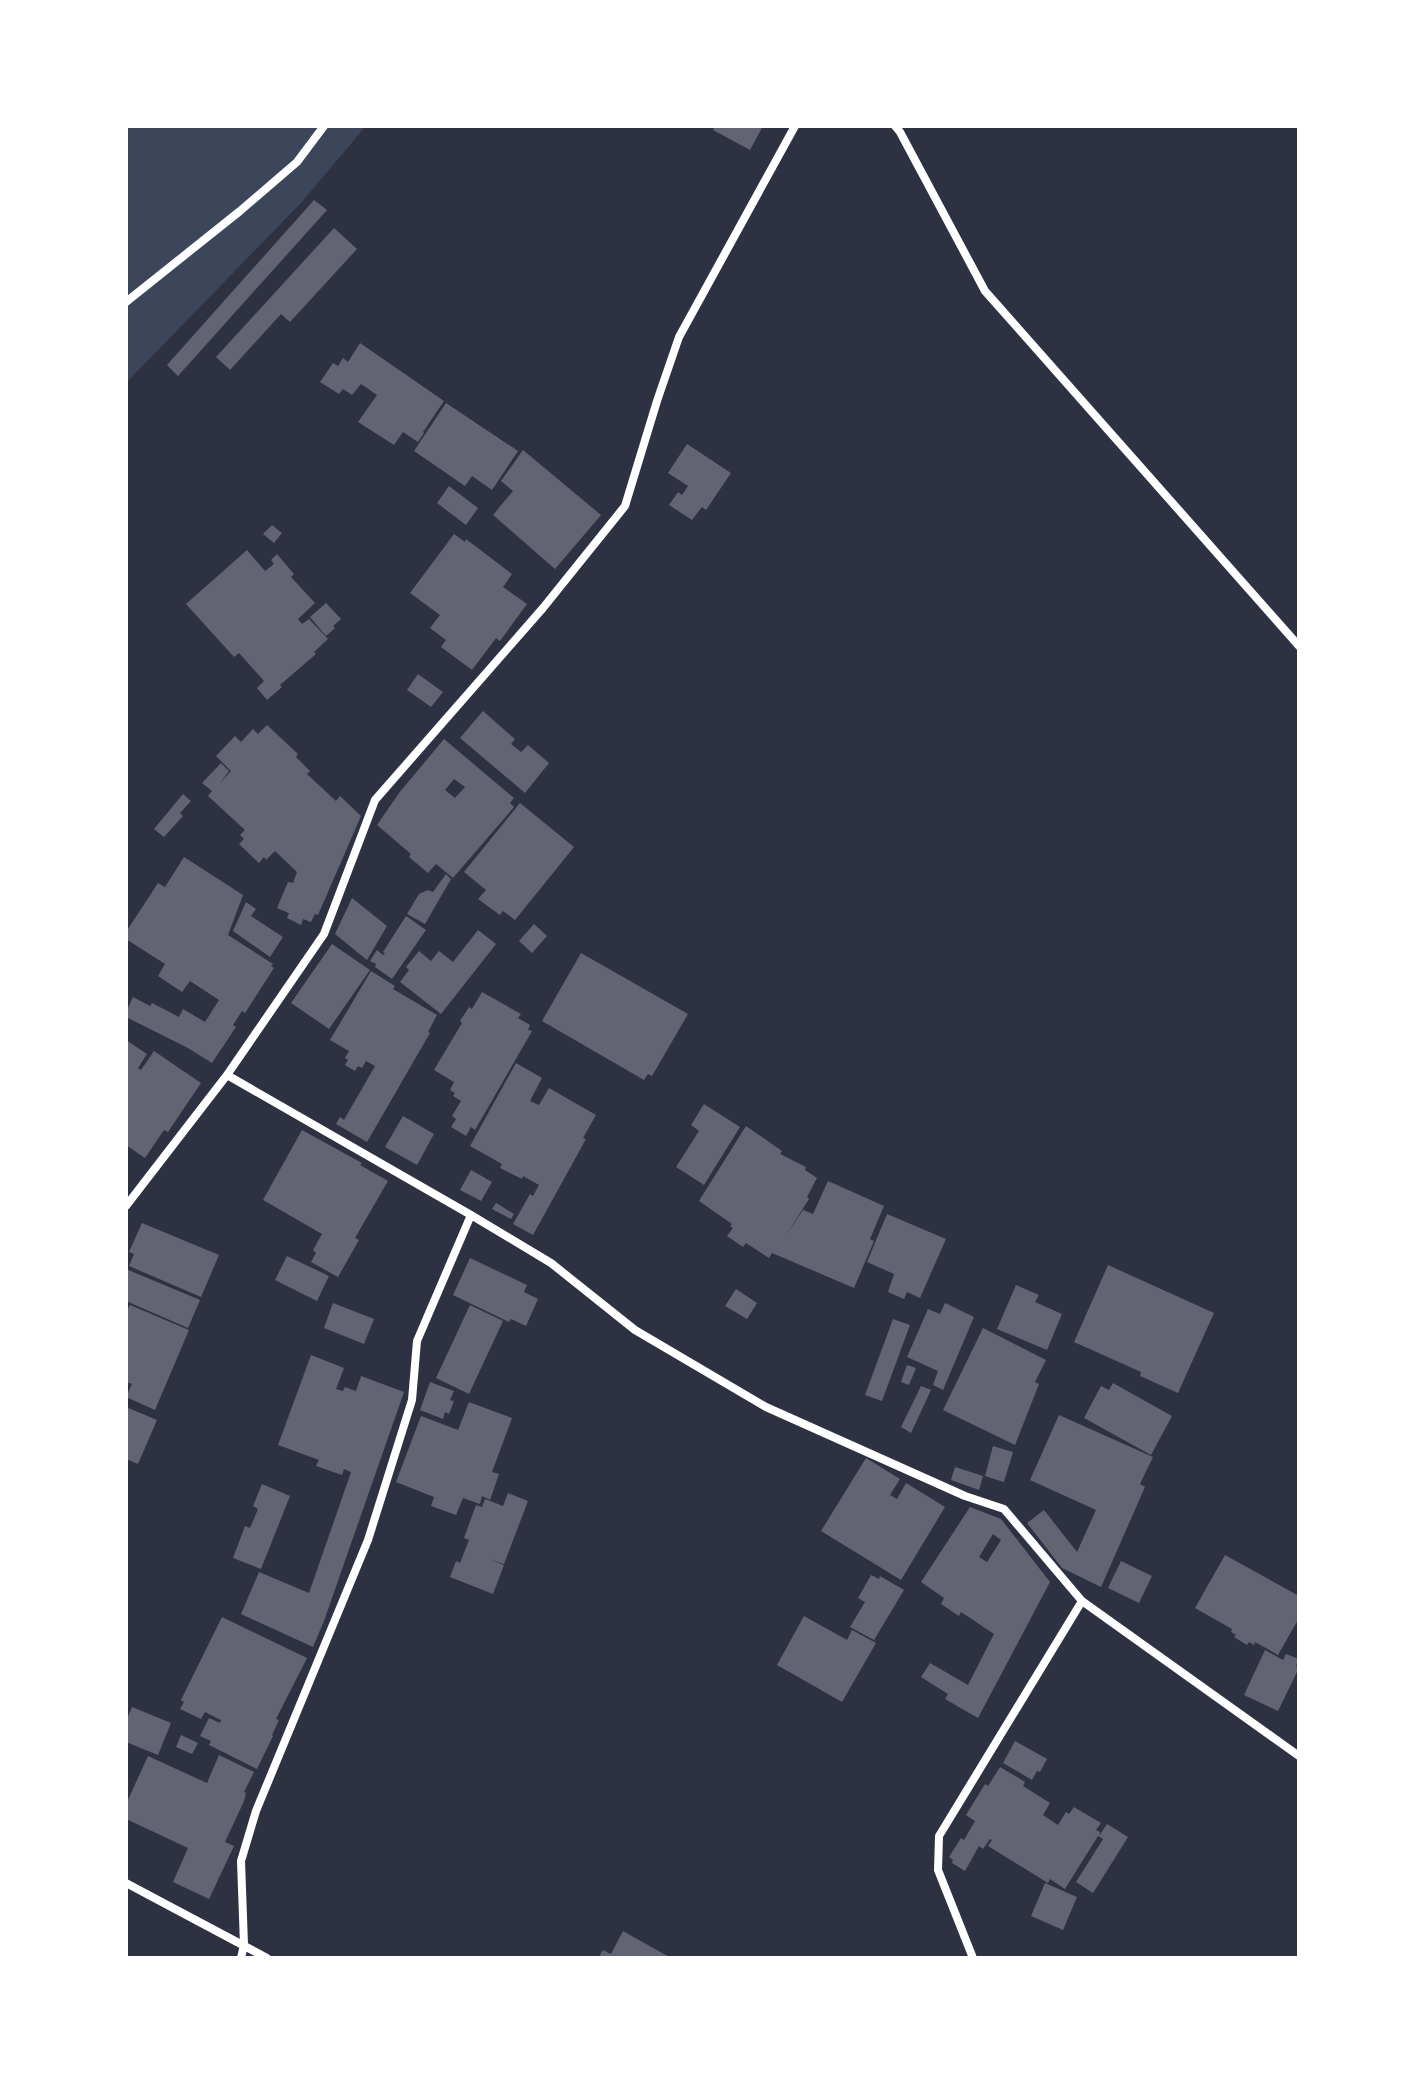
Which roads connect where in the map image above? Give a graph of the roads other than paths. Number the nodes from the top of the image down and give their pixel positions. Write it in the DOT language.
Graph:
graph roads {
  1 [pos="324,126"];
  2 [pos="795,126"];
  3 [pos="895,126"];
  4 [pos="126,302"];
  5 [pos="1299,646"];
  6 [pos="227,1075"];
  7 [pos="126,1206"];
  8 [pos="471,1215"];
  9 [pos="1082,1601"];
  10 [pos="1299,1756"];
  11 [pos="126,1883"];
  12 [pos="244,1945"];
  13 [pos="241,1958"];
  14 [pos="267,1958"];
  15 [pos="973,1958"];
  1 -- 4 [label="street"];
  2 -- 6 [label="street"];
  3 -- 5 [label="street"];
  6 -- 7 [label="street"];
  6 -- 8 [label="street"];
  8 -- 9 [label="street"];
  8 -- 12 [label="street"];
  9 -- 10 [label="street"];
  9 -- 15 [label="street"];
  11 -- 12 [label="street"];
  12 -- 13 [label="street"];
  12 -- 14 [label="street"];
}
